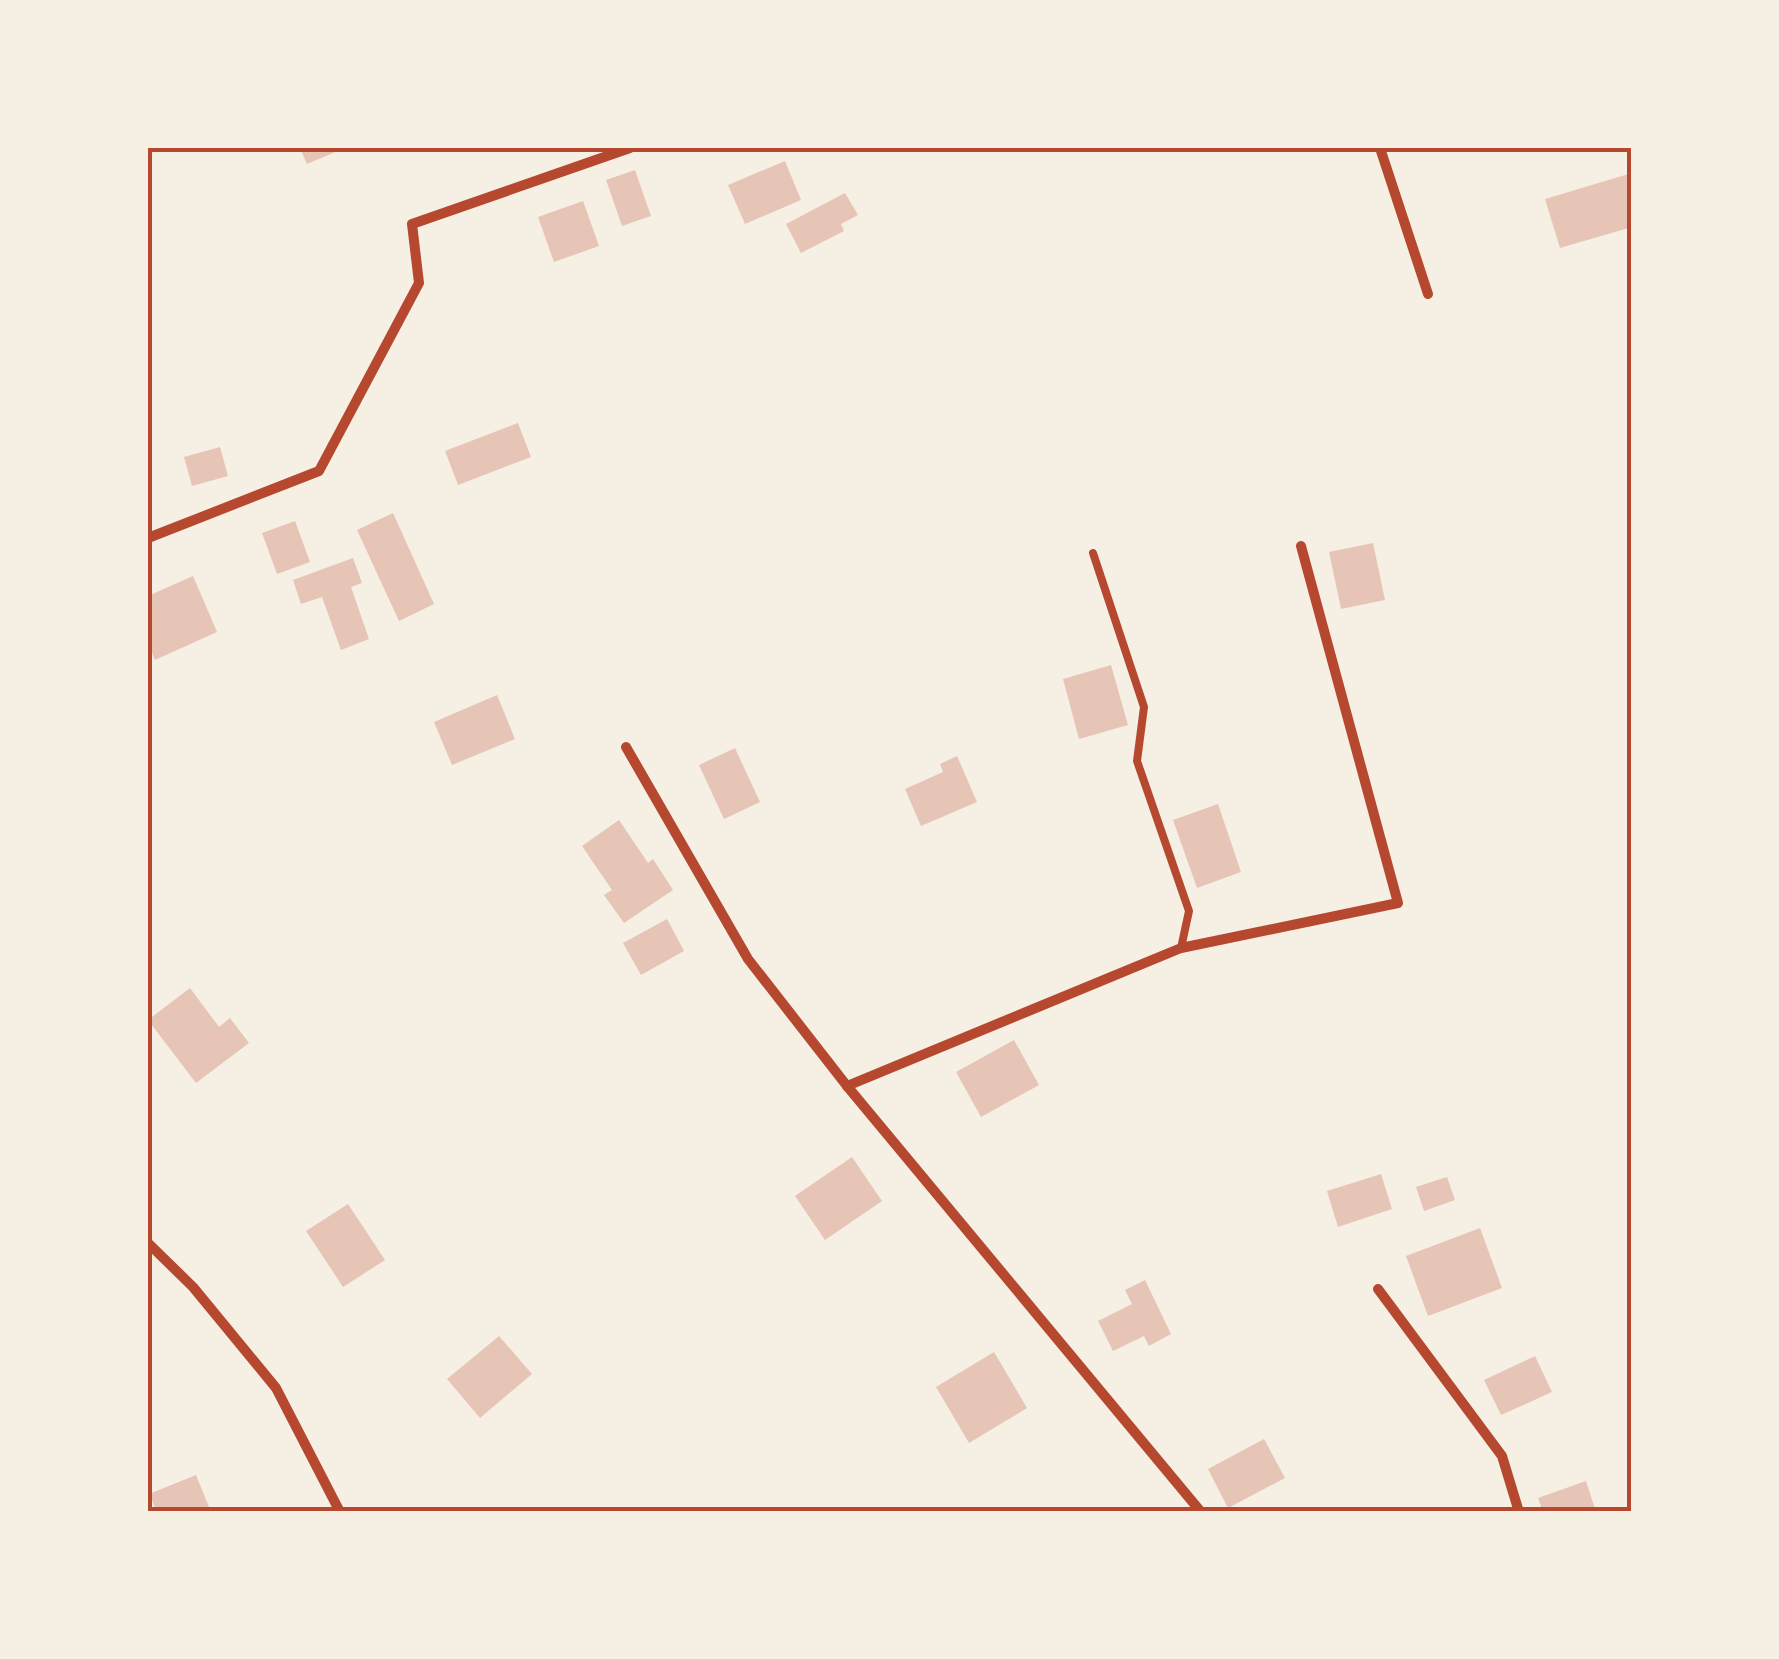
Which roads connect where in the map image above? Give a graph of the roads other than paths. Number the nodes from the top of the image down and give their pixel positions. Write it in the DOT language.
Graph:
graph roads {
  1 [pos="630,148"];
  2 [pos="1380,148"];
  3 [pos="1428,294"];
  4 [pos="148,538"];
  5 [pos="1301,546"];
  6 [pos="1093,553"];
  7 [pos="626,747"];
  8 [pos="1182,948"];
  9 [pos="847,1086"];
  10 [pos="148,1243"];
  11 [pos="1378,1290"];
  12 [pos="340,1512"];
  13 [pos="1201,1512"];
  14 [pos="1519,1512"];
  1 -- 4 [label="street"];
  2 -- 3 [label="street"];
  5 -- 8 [label="street"];
  6 -- 8 [label="lane"];
  7 -- 9 [label="street"];
  8 -- 9 [label="street"];
  9 -- 13 [label="street"];
  10 -- 12 [label="street"];
  11 -- 14 [label="street"];
}
